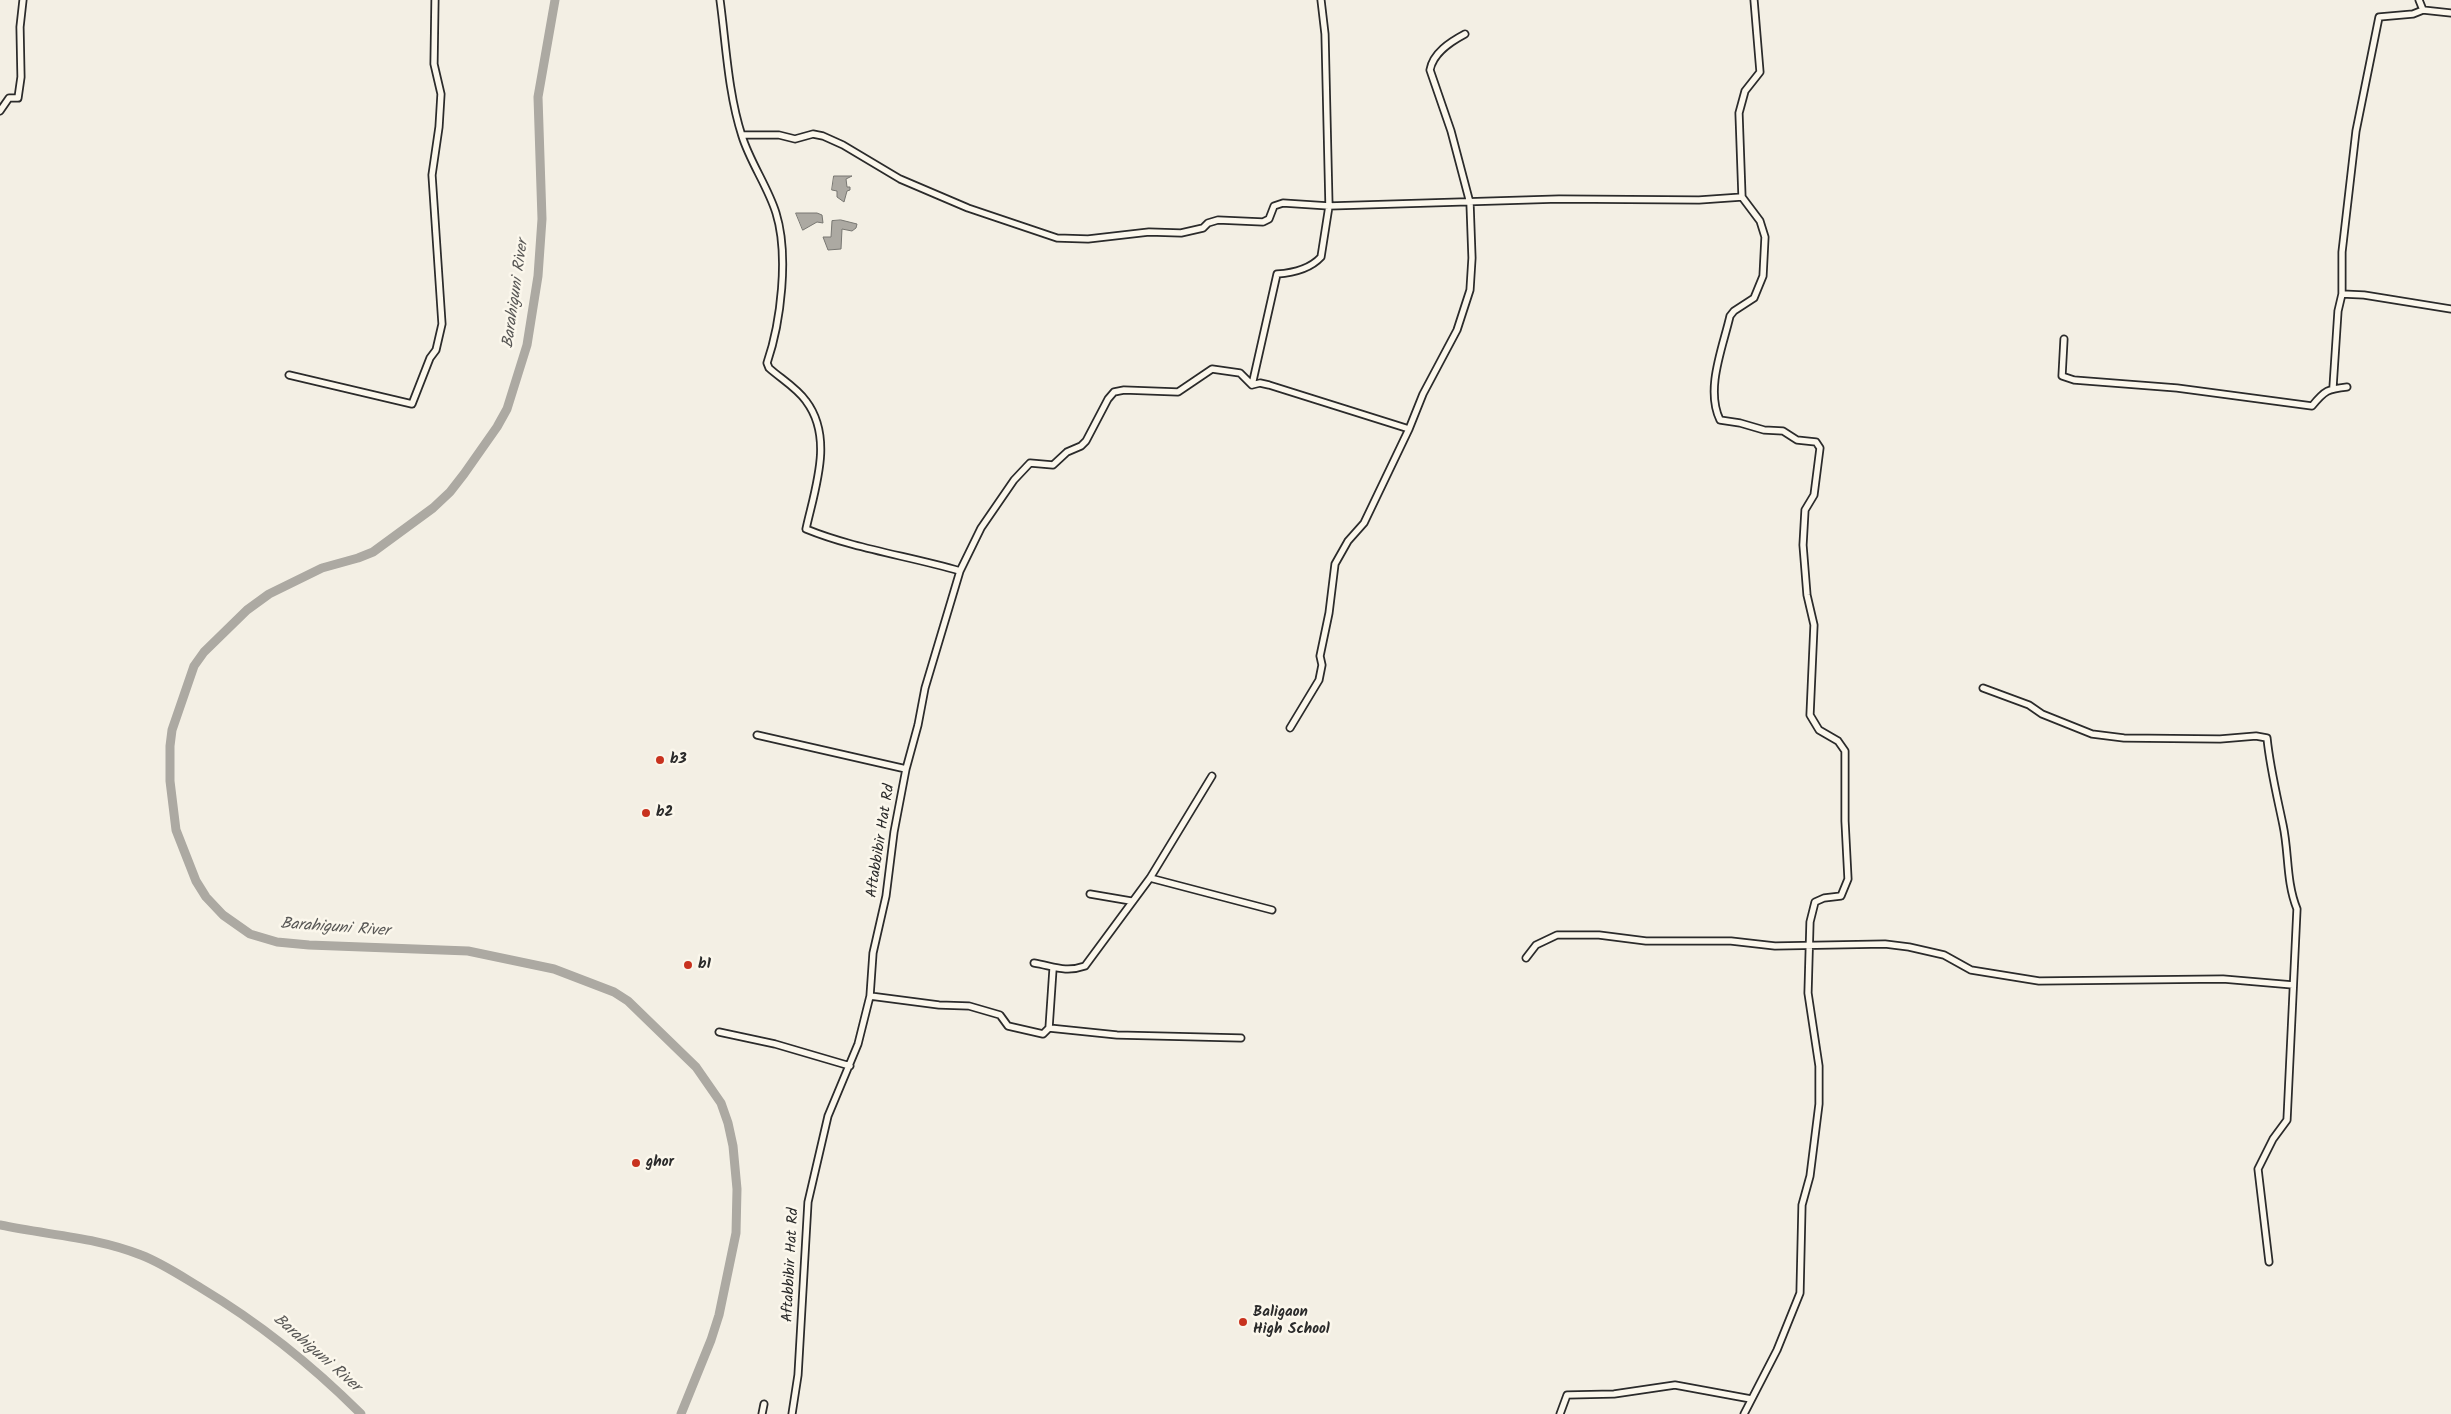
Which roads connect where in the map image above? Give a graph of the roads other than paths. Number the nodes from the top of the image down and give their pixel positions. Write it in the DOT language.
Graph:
graph roads {
  1 [pos="23,0"];
  2 [pos="435,0"];
  3 [pos="720,0"];
  4 [pos="1321,0"];
  5 [pos="1754,0"];
  6 [pos="2422,4"];
  7 [pos="2451,14"];
  8 [pos="1464,34"];
  9 [pos="0,111"];
  10 [pos="742,135"];
  11 [pos="1742,197"];
  12 [pos="1470,203"];
  13 [pos="1329,206"];
  14 [pos="2342,294"];
  15 [pos="2451,309"];
  16 [pos="2064,340"];
  17 [pos="289,375"];
  18 [pos="1252,385"];
  19 [pos="2333,387"];
  20 [pos="2347,387"];
  21 [pos="1409,429"];
  22 [pos="960,570"];
  23 [pos="1983,688"];
  24 [pos="1290,728"];
  25 [pos="757,735"];
  26 [pos="906,769"];
  27 [pos="1212,776"];
  28 [pos="1150,878"];
  29 [pos="1090,894"];
  30 [pos="1132,901"];
  31 [pos="1272,910"];
  32 [pos="1808,944"];
  33 [pos="1526,958"];
  34 [pos="1034,963"];
  35 [pos="1053,969"];
  36 [pos="2293,985"];
  37 [pos="870,996"];
  38 [pos="1049,1028"];
  39 [pos="719,1032"];
  40 [pos="1241,1038"];
  41 [pos="850,1066"];
  42 [pos="2269,1262"];
  43 [pos="1751,1399"];
  44 [pos="764,1404"];
  45 [pos="762,1414"];
  46 [pos="792,1414"];
  47 [pos="1560,1414"];
  48 [pos="1744,1414"];
  1 -- 9 [label="street"];
  2 -- 17 [label="street"];
  3 -- 10 [label="street"];
  4 -- 13 [label="street"];
  5 -- 11 [label="street"];
  6 -- 7 [label="street"];
  6 -- 14 [label="street"];
  8 -- 12 [label="street"];
  10 -- 13 [label="street"];
  10 -- 22 [label="street"];
  11 -- 12 [label="street"];
  11 -- 32 [label="street"];
  12 -- 13 [label="street"];
  12 -- 21 [label="street"];
  13 -- 18 [label="street"];
  14 -- 15 [label="street"];
  14 -- 19 [label="street"];
  16 -- 19 [label="street"];
  18 -- 21 [label="street"];
  18 -- 22 [label="street, Aftabbibir Hat Rd"];
  19 -- 20 [label="street"];
  21 -- 24 [label="street"];
  22 -- 26 [label="street, Aftabbibir Hat Rd"];
  23 -- 36 [label="street"];
  25 -- 26 [label="street"];
  26 -- 37 [label="street, Aftabbibir Hat Rd"];
  27 -- 28 [label="street"];
  28 -- 30 [label="street"];
  28 -- 31 [label="street"];
  29 -- 30 [label="street"];
  30 -- 35 [label="street"];
  32 -- 33 [label="street"];
  32 -- 36 [label="street"];
  32 -- 43 [label="street"];
  34 -- 35 [label="street"];
  35 -- 38 [label="street"];
  36 -- 42 [label="street"];
  37 -- 38 [label="street"];
  37 -- 41 [label="street, Aftabbibir Hat Rd"];
  38 -- 40 [label="street"];
  39 -- 41 [label="street"];
  41 -- 46 [label="street, Aftabbibir Hat Rd"];
  43 -- 47 [label="street"];
  43 -- 48 [label="street"];
  44 -- 45 [label="street"];
}
